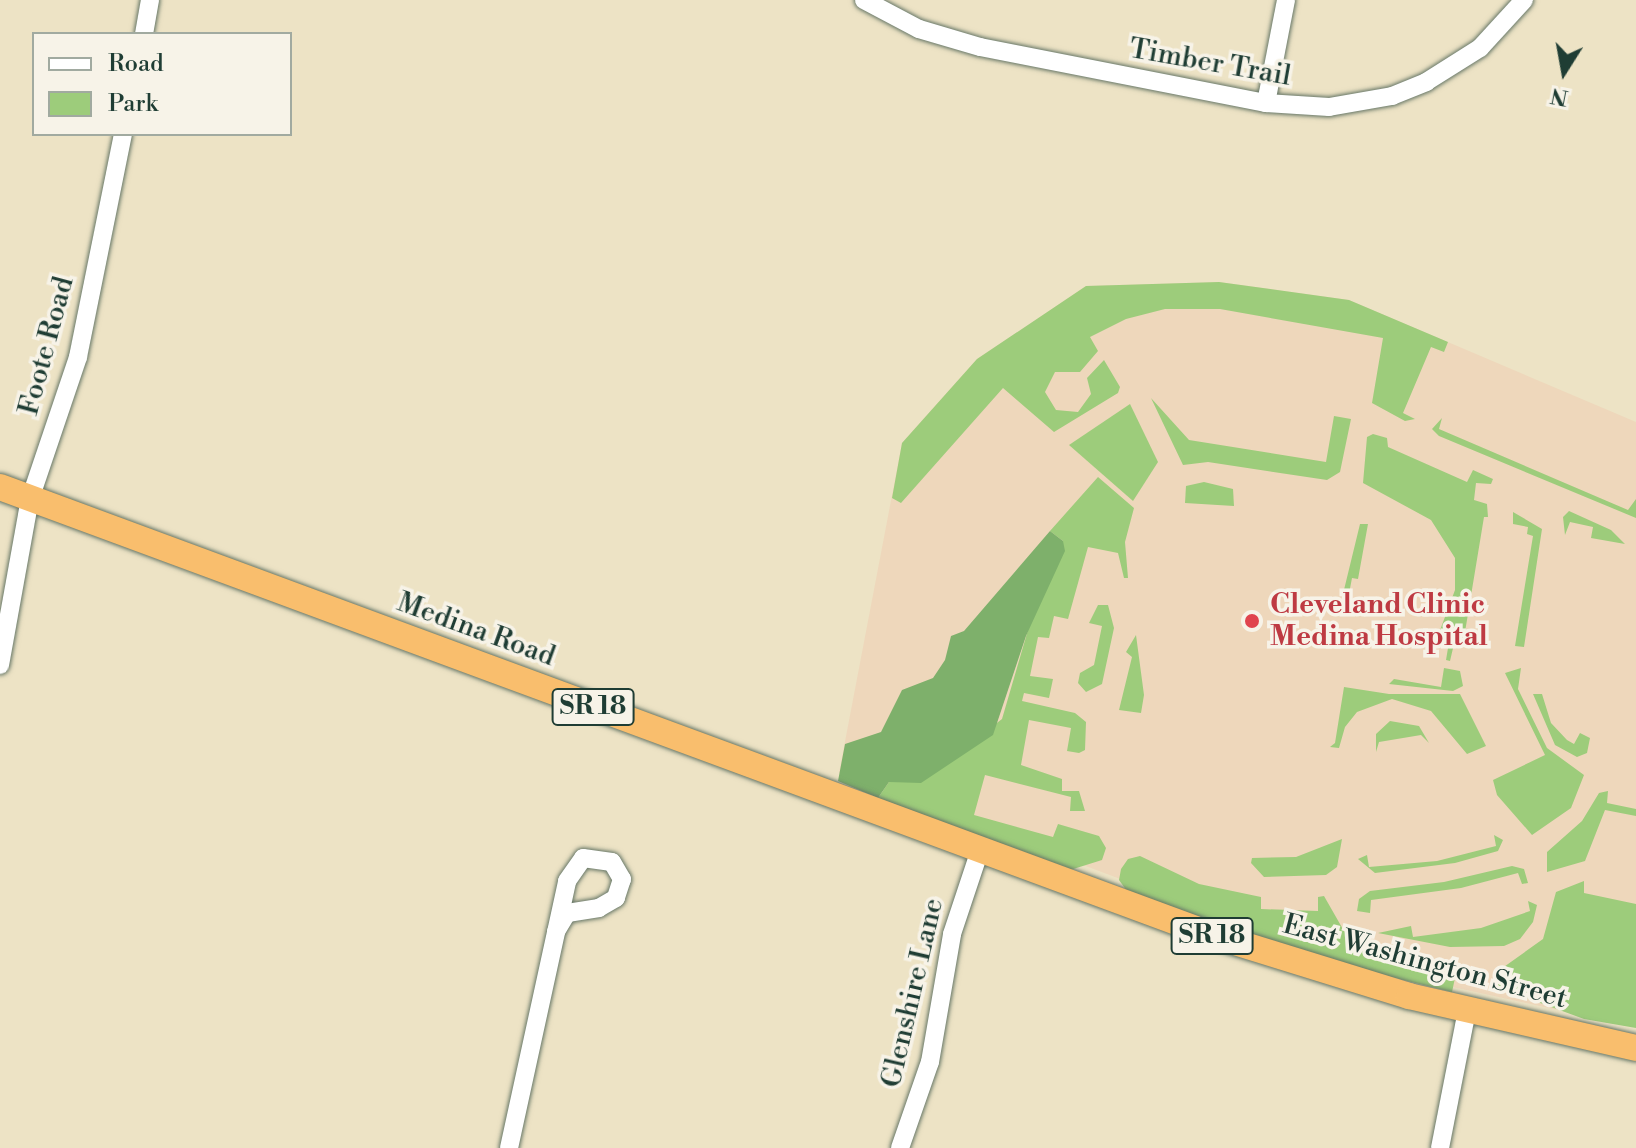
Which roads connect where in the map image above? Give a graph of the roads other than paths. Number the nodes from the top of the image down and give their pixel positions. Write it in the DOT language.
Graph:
graph roads {
  1 [pos="150,0"];
  2 [pos="864,0"];
  3 [pos="1286,0"];
  4 [pos="1524,0"];
  5 [pos="144,32"];
  6 [pos="1266,103"];
  7 [pos="123,136"];
  8 [pos="0,487"];
  9 [pos="30,499"];
  10 [pos="0,665"];
  11 [pos="929,831"];
  12 [pos="980,850"];
  13 [pos="556,931"];
  14 [pos="1467,1010"];
  15 [pos="1636,1048"];
  16 [pos="509,1148"];
  17 [pos="900,1148"];
  18 [pos="1440,1148"];
  1 -- 5 [label="street"];
  2 -- 6 [label="street, Timber Trail"];
  3 -- 6 [label="street"];
  4 -- 6 [label="street, Timber Trail"];
  7 -- 9 [label="street, Foote Road"];
  8 -- 9 [label="highway, Medina Road / SR 18"];
  9 -- 10 [label="street, Foote Road"];
  9 -- 11 [label="highway, Medina Road / SR 18"];
  11 -- 12 [label="highway, East Washington Street / SR 18"];
  12 -- 14 [label="highway, East Washington Street / SR 18"];
  12 -- 17 [label="street, Glenshire Lane"];
  13 -- 16 [label="street"];
  14 -- 15 [label="highway, East Washington Street / SR 18"];
  14 -- 18 [label="street"];
}
